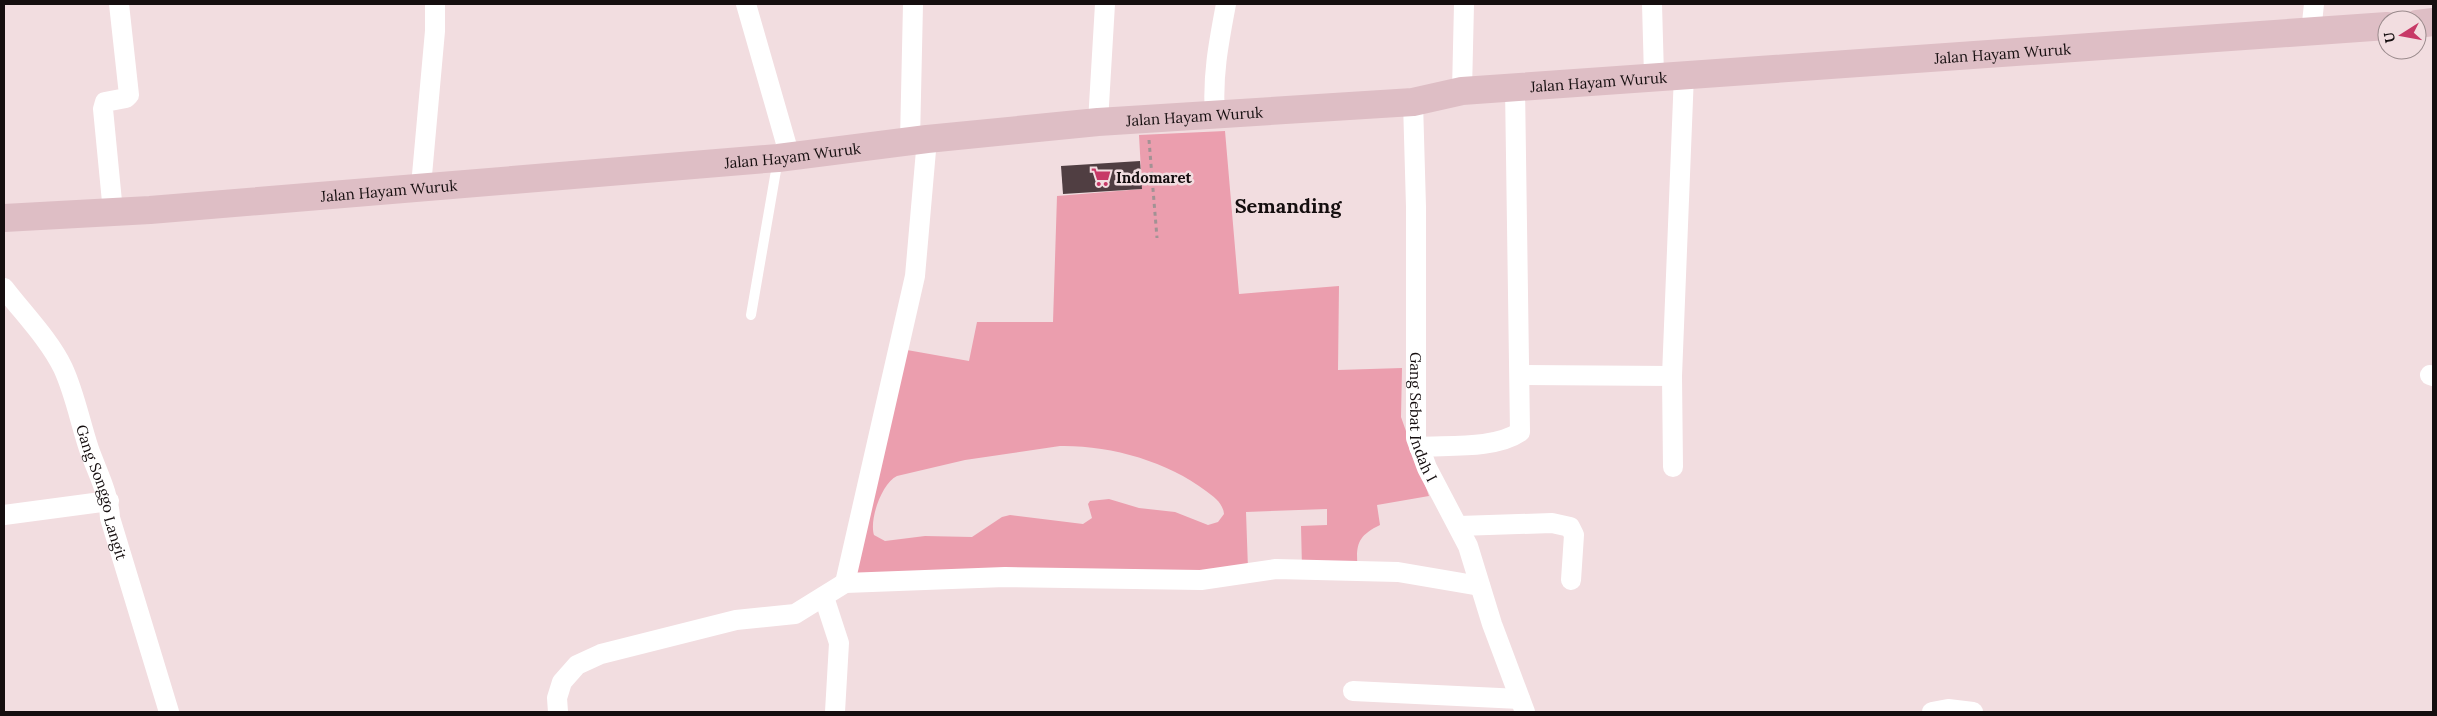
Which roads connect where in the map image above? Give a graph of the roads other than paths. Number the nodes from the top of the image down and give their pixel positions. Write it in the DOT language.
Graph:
graph roads {
  1 [pos="119,4"];
  2 [pos="435,4"];
  3 [pos="746,4"];
  4 [pos="913,4"];
  5 [pos="1105,4"];
  6 [pos="1226,4"];
  7 [pos="1469,4"];
  8 [pos="1652,4"];
  9 [pos="2314,4"];
  10 [pos="2377,27"];
  11 [pos="2312,32"];
  12 [pos="1684,74"];
  13 [pos="1654,76"];
  14 [pos="1515,87"];
  15 [pos="1462,91"];
  16 [pos="1413,102"];
  17 [pos="1215,114"];
  18 [pos="1098,122"];
  19 [pos="918,140"];
  20 [pos="784,157"];
  21 [pos="421,186"];
  22 [pos="113,212"];
  23 [pos="4,218"];
  24 [pos="4,288"];
  25 [pos="751,315"];
  26 [pos="1520,375"];
  27 [pos="1672,376"];
  28 [pos="1419,447"];
  29 [pos="1673,467"];
  30 [pos="109,500"];
  31 [pos="4,515"];
  32 [pos="1459,526"];
  33 [pos="1571,580"];
  34 [pos="845,583"];
  35 [pos="1480,586"];
  36 [pos="824,597"];
  37 [pos="1352,691"];
  38 [pos="1522,706"];
  39 [pos="168,712"];
  40 [pos="558,712"];
  41 [pos="835,712"];
  42 [pos="1932,712"];
  43 [pos="1973,712"];
  1 -- 22 [label="street"];
  2 -- 21 [label="street"];
  3 -- 20 [label="street"];
  4 -- 19 [label="street"];
  5 -- 18 [label="street"];
  6 -- 17 [label="street"];
  7 -- 15 [label="street"];
  8 -- 13 [label="street"];
  9 -- 11 [label="street"];
  10 -- 11 [label="main road, Jalan Hayam Wuruk"];
  11 -- 12 [label="main road, Jalan Hayam Wuruk"];
  12 -- 13 [label="main road, Jalan Hayam Wuruk"];
  12 -- 27 [label="street"];
  13 -- 14 [label="main road, Jalan Hayam Wuruk"];
  14 -- 15 [label="main road, Jalan Hayam Wuruk"];
  14 -- 26 [label="street"];
  15 -- 16 [label="main road, Jalan Hayam Wuruk"];
  16 -- 17 [label="main road, Jalan Hayam Wuruk"];
  16 -- 28 [label="street, Gang Sebat Indah I"];
  17 -- 18 [label="main road, Jalan Hayam Wuruk"];
  18 -- 19 [label="main road, Jalan Hayam Wuruk"];
  19 -- 20 [label="main road, Jalan Hayam Wuruk"];
  19 -- 34 [label="street"];
  20 -- 21 [label="main road, Jalan Hayam Wuruk"];
  20 -- 25 [label="lane"];
  21 -- 22 [label="main road, Jalan Hayam Wuruk"];
  22 -- 23 [label="main road, Jalan Hayam Wuruk"];
  24 -- 30 [label="street, Gang Songgo Langit"];
  26 -- 27 [label="street"];
  26 -- 28 [label="street"];
  27 -- 29 [label="street"];
  28 -- 32 [label="street, Gang Sebat Indah I"];
  30 -- 31 [label="street"];
  30 -- 39 [label="street, Gang Songgo Langit"];
  32 -- 33 [label="street"];
  32 -- 35 [label="street, Gang Sebat Indah I"];
  34 -- 35 [label="street"];
  34 -- 36 [label="street"];
  35 -- 38 [label="street, Gang Sebat Indah I"];
  36 -- 40 [label="street"];
  36 -- 41 [label="street"];
  37 -- 38 [label="street"];
  42 -- 43 [label="street"];
}
